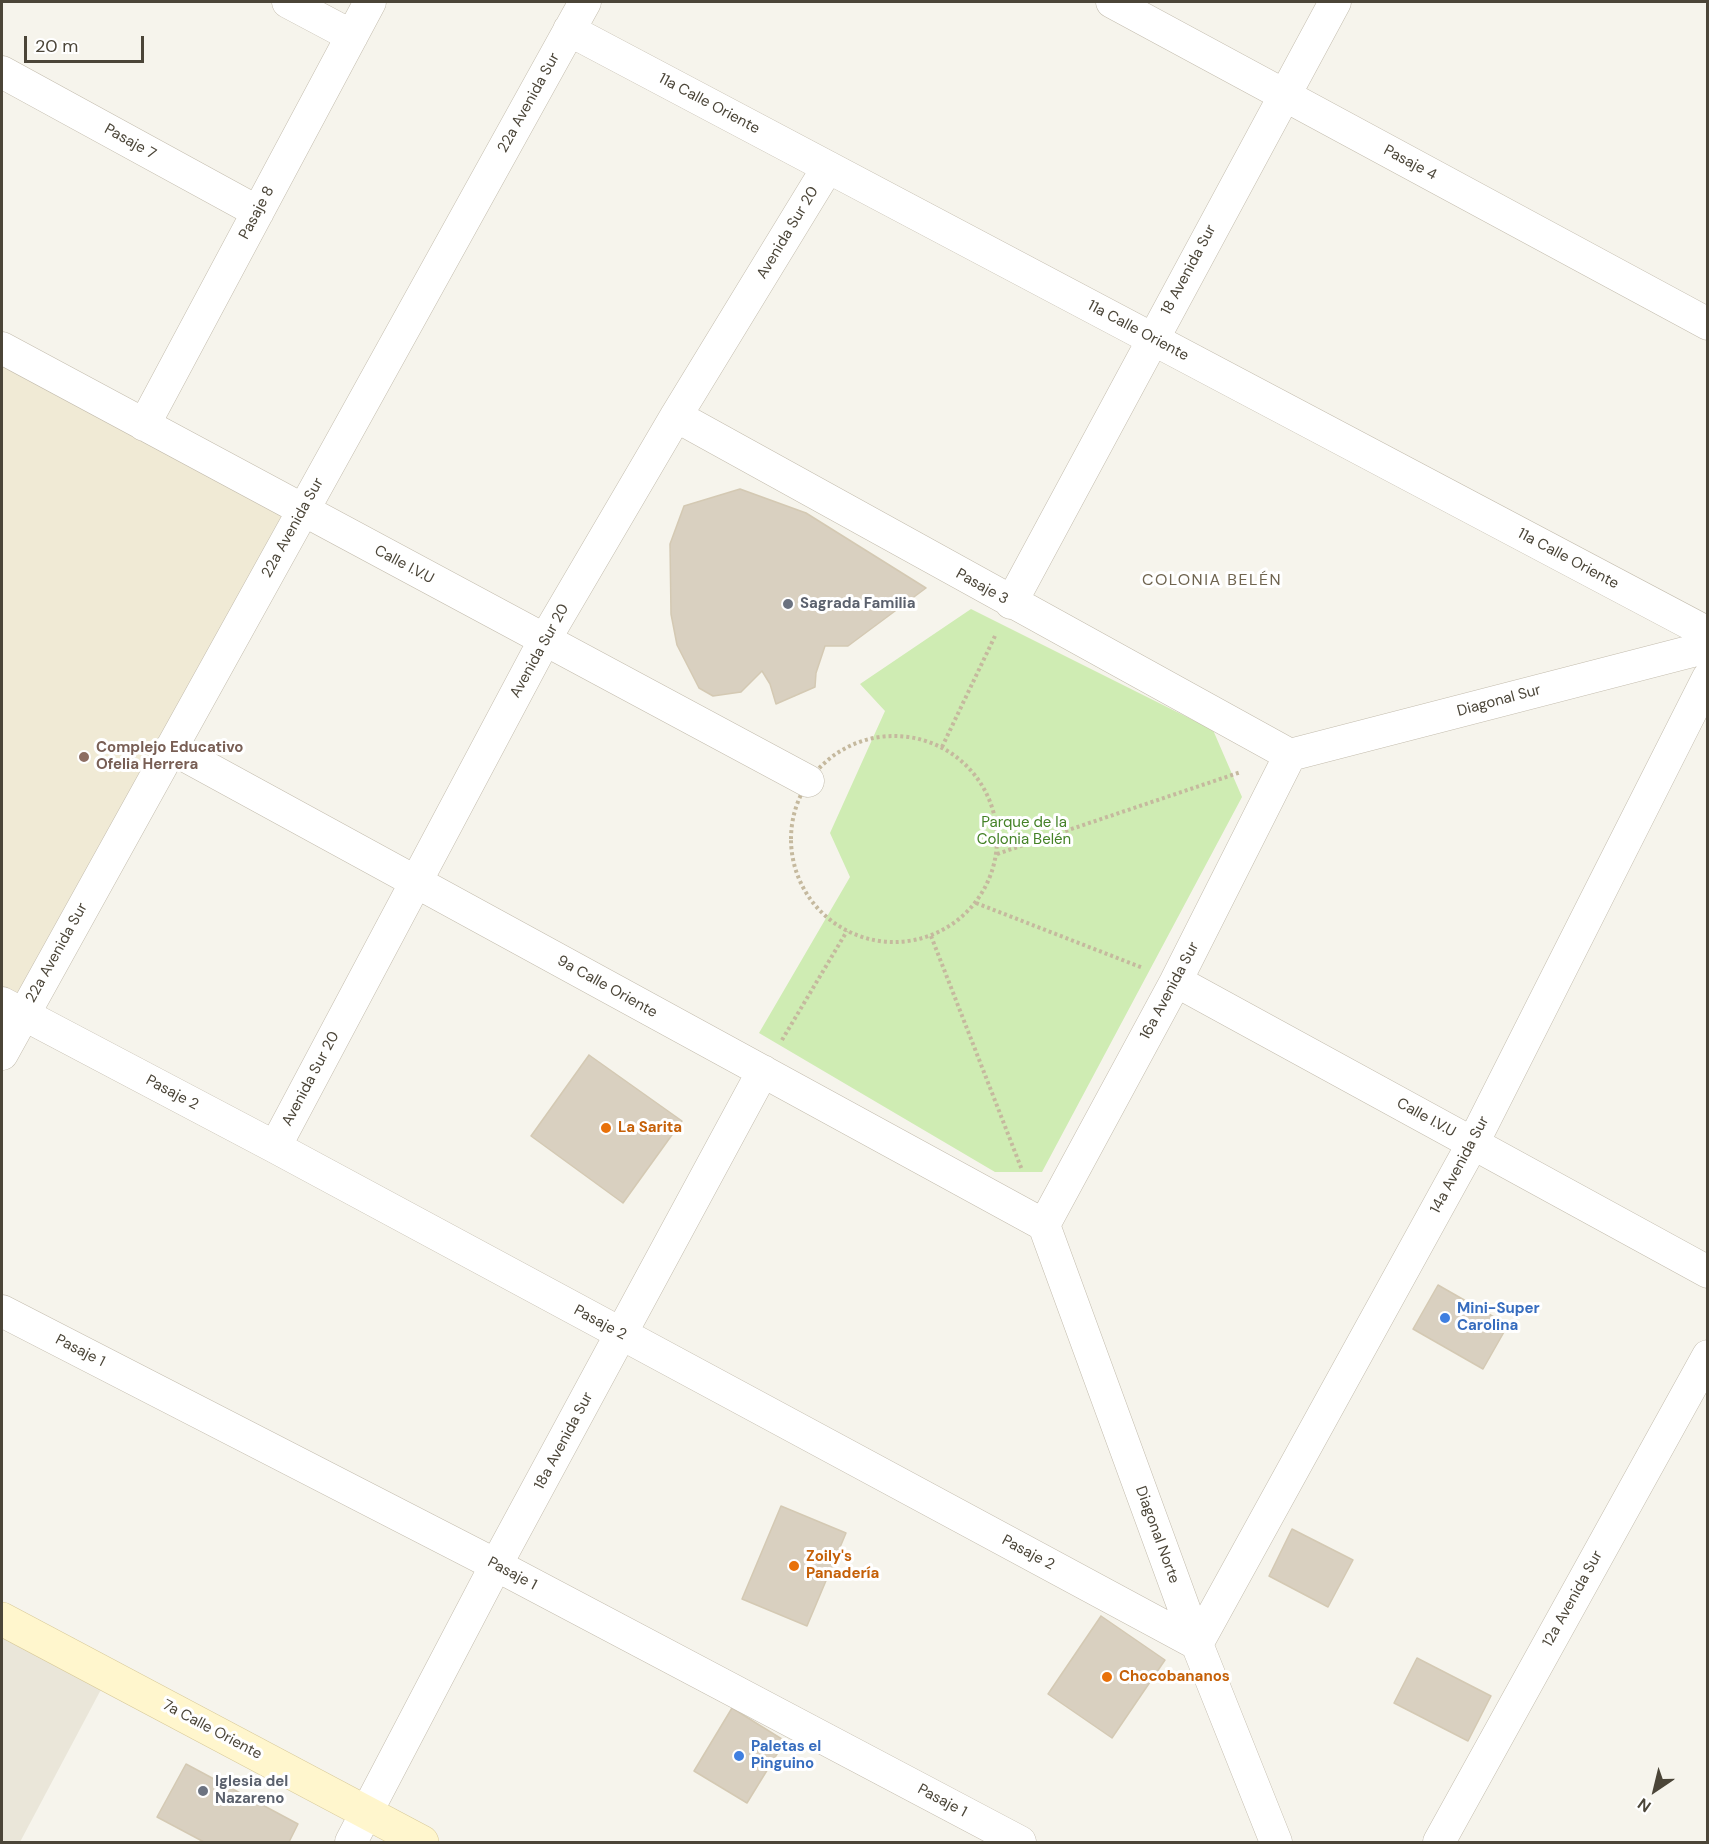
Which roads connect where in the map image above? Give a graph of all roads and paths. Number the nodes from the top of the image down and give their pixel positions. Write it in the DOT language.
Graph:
graph roads {
  1 [pos="288,2"];
  2 [pos="370,2"];
  3 [pos="585,2"];
  4 [pos="1112,2"];
  5 [pos="1335,2"];
  6 [pos="569,30"];
  7 [pos="352,36"];
  8 [pos="2,72"];
  9 [pos="1283,94"];
  10 [pos="828,167"];
  11 [pos="258,212"];
  12 [pos="1707,324"];
  13 [pos="1152,339"];
  14 [pos="2,348"];
  15 [pos="676,416"];
  16 [pos="144,426"];
  17 [pos="303,511"];
  18 [pos="1011,603"];
  19 [pos="1707,633"];
  20 [pos="544,641"];
  21 [pos="1707,647"];
  22 [pos="1707,678"];
  23 [pos="942,747"];
  24 [pos="171,748"];
  25 [pos="1290,755"];
  26 [pos="808,782"];
  27 [pos="997,854"];
  28 [pos="416,882"];
  29 [pos="976,903"];
  30 [pos="847,931"];
  31 [pos="931,936"];
  32 [pos="1176,981"];
  33 [pos="12,1009"];
  34 [pos="2,1054"];
  35 [pos="763,1071"];
  36 [pos="1473,1143"];
  37 [pos="275,1147"];
  38 [pos="1044,1225"];
  39 [pos="1707,1272"];
  40 [pos="2,1311"];
  41 [pos="621,1335"];
  42 [pos="1707,1356"];
  43 [pos="496,1565"];
  44 [pos="2,1619"];
  45 [pos="1197,1644"];
  46 [pos="367,1812"];
  47 [pos="351,1842"];
  48 [pos="422,1842"];
  49 [pos="1020,1842"];
  50 [pos="1276,1842"];
  51 [pos="1439,1842"];
  1 -- 7 [label="street"];
  2 -- 7 [label="street, Pasaje 8"];
  3 -- 6 [label="street, 22a Avenida Sur"];
  4 -- 9 [label="street, Pasaje 4"];
  5 -- 9 [label="street, 18 Avenida Sur"];
  6 -- 10 [label="street, 11a Calle Oriente"];
  6 -- 17 [label="street, 22a Avenida Sur"];
  7 -- 11 [label="street, Pasaje 8"];
  8 -- 11 [label="street, Pasaje 7"];
  9 -- 12 [label="street, Pasaje 4"];
  9 -- 13 [label="street, 18 Avenida Sur"];
  10 -- 13 [label="street, 11a Calle Oriente"];
  10 -- 15 [label="street, Avenida Sur 20"];
  11 -- 16 [label="street, Pasaje 8"];
  13 -- 18 [label="street, 18 Avenida Sur"];
  13 -- 19 [label="street, 11a Calle Oriente"];
  14 -- 16 [label="street, Calle I.V.U"];
  15 -- 18 [label="street, Pasaje 3"];
  15 -- 20 [label="street, Avenida Sur 20"];
  16 -- 17 [label="street, Calle I.V.U"];
  17 -- 20 [label="street, Calle I.V.U"];
  17 -- 24 [label="street, 22a Avenida Sur"];
  18 -- 23 [label="path"];
  18 -- 25 [label="street, Pasaje 3"];
  20 -- 26 [label="street, Calle I.V.U"];
  20 -- 28 [label="street, Avenida Sur 20"];
  21 -- 25 [label="street, Diagonal Sur"];
  22 -- 36 [label="street, 14a Avenida Sur"];
  23 -- 26 [label="path"];
  23 -- 27 [label="path"];
  24 -- 28 [label="street, 9a Calle Oriente"];
  24 -- 33 [label="street, 22a Avenida Sur"];
  25 -- 27 [label="path"];
  25 -- 32 [label="street, 16a Avenida Sur"];
  26 -- 30 [label="path"];
  27 -- 29 [label="path"];
  28 -- 35 [label="street, 9a Calle Oriente"];
  28 -- 37 [label="street, Avenida Sur 20"];
  29 -- 31 [label="path"];
  29 -- 32 [label="path"];
  30 -- 31 [label="path"];
  30 -- 35 [label="path"];
  31 -- 38 [label="path"];
  32 -- 36 [label="street, Calle I.V.U"];
  32 -- 38 [label="street, 16a Avenida Sur"];
  33 -- 34 [label="street, 22a Avenida Sur"];
  33 -- 37 [label="street, Pasaje 2"];
  35 -- 38 [label="street, 9a Calle Oriente"];
  35 -- 41 [label="street, 18a Avenida Sur"];
  36 -- 39 [label="street, Calle I.V.U"];
  36 -- 45 [label="street, 14a Avenida Sur"];
  37 -- 41 [label="street, Pasaje 2"];
  38 -- 45 [label="street, Diagonal Norte"];
  40 -- 43 [label="street, Pasaje 1"];
  41 -- 43 [label="street, 18a Avenida Sur"];
  41 -- 45 [label="street, Pasaje 2"];
  42 -- 51 [label="street, 12a Avenida Sur"];
  43 -- 46 [label="street, 18a Avenida Sur"];
  43 -- 49 [label="street, Pasaje 1"];
  44 -- 46 [label="street, 7a Calle Oriente"];
  45 -- 50 [label="street, Diagonal Norte"];
  46 -- 47 [label="street"];
  46 -- 48 [label="street, 7a Calle Oriente"];
}
